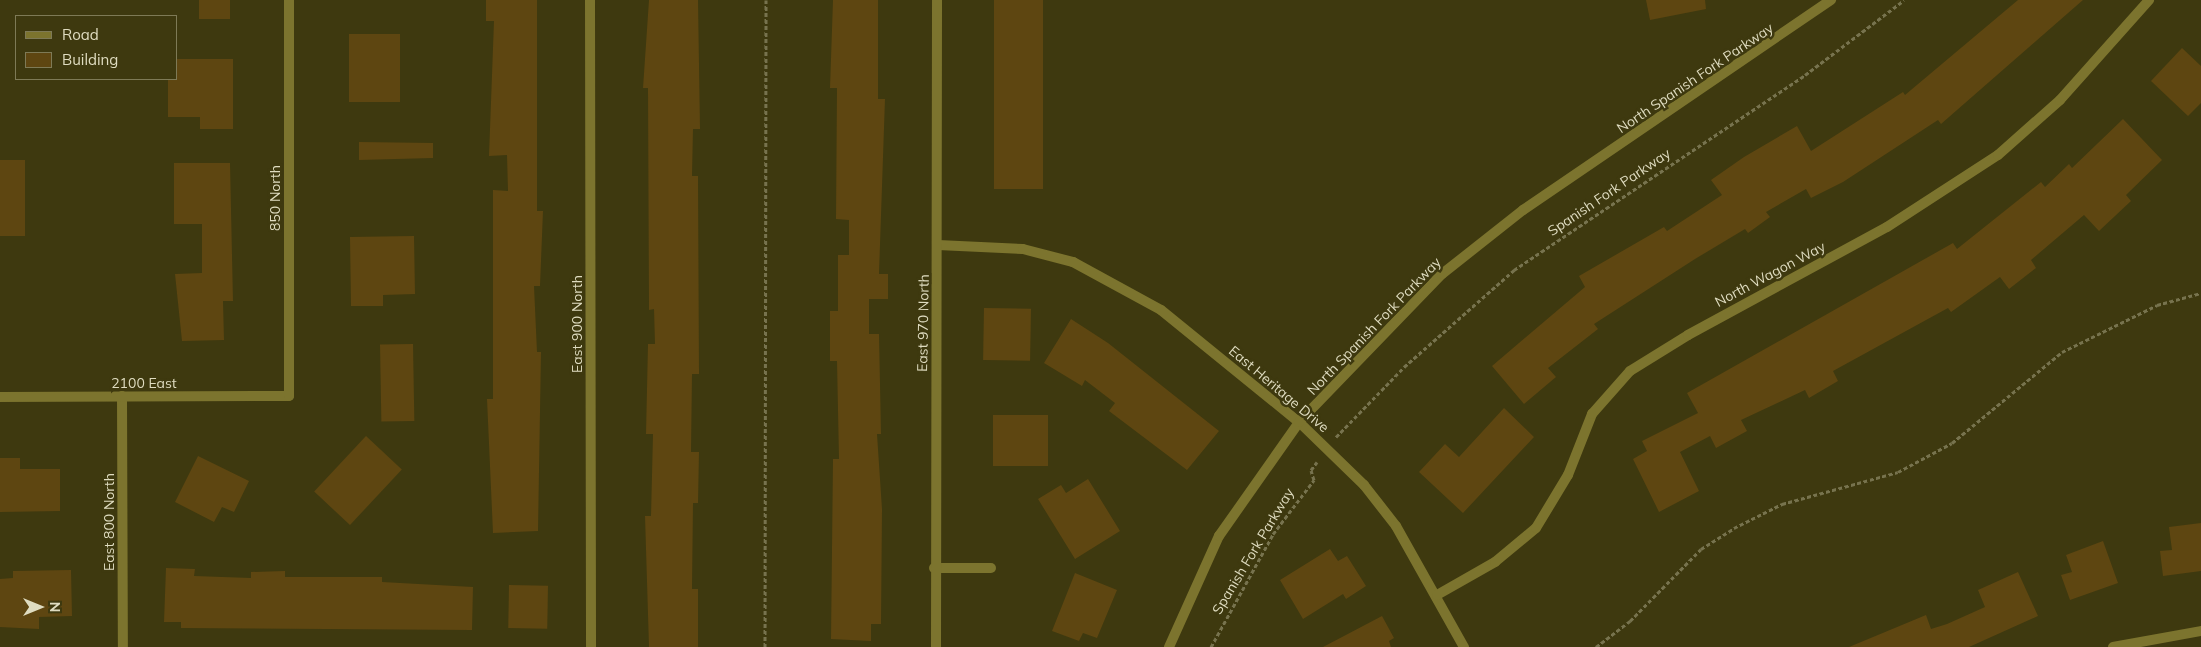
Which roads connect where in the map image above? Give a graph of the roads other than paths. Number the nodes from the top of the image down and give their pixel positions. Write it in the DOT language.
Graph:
graph roads {
  1 [pos="290,0"];
  2 [pos="590,0"];
  3 [pos="937,0"];
  4 [pos="1831,0"];
  5 [pos="2149,0"];
  6 [pos="938,245"];
  7 [pos="122,396"];
  8 [pos="289,396"];
  9 [pos="0,397"];
  10 [pos="1299,422"];
  11 [pos="934,568"];
  12 [pos="990,568"];
  13 [pos="1437,595"];
  14 [pos="2201,631"];
  15 [pos="123,647"];
  16 [pos="591,647"];
  17 [pos="936,647"];
  18 [pos="1169,647"];
  19 [pos="1464,647"];
  20 [pos="2113,647"];
  1 -- 8 [label="street, 850 North"];
  2 -- 16 [label="street, East 900 North"];
  3 -- 6 [label="street, East 970 North"];
  4 -- 10 [label="street, North Spanish Fork Parkway"];
  5 -- 13 [label="street, North Wagon Way"];
  6 -- 10 [label="street, East Heritage Drive"];
  6 -- 11 [label="street, East 970 North"];
  7 -- 8 [label="street, 2100 East"];
  7 -- 9 [label="street, 2100 East"];
  7 -- 15 [label="street, East 800 North"];
  10 -- 13 [label="street, East Heritage Drive"];
  10 -- 18 [label="street, North Spanish Fork Parkway"];
  11 -- 12 [label="street"];
  11 -- 17 [label="street, East 970 North"];
  13 -- 19 [label="street, East Heritage Drive"];
  14 -- 20 [label="street"];
}
